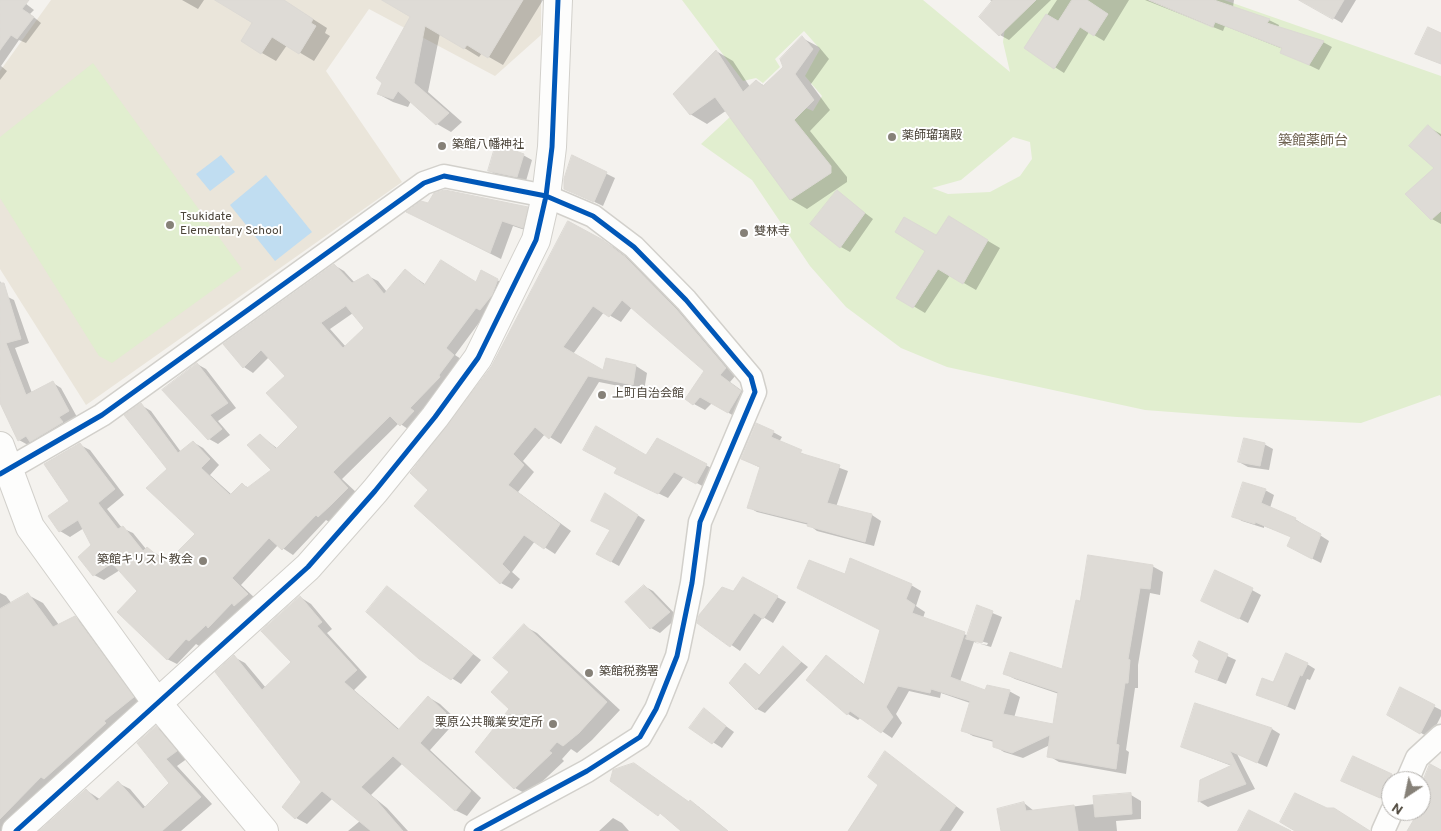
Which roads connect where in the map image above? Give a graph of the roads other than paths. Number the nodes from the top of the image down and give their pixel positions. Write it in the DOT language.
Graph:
graph roads {
  1 [pos="558,0"];
  2 [pos="546,196"];
  3 [pos="3,463"];
  4 [pos="157,703"];
  5 [pos="1441,736"];
  6 [pos="1411,771"];
  7 [pos="16,831"];
  8 [pos="264,831"];
  9 [pos="476,831"];
  1 -- 2 [label="street"];
  2 -- 3 [label="street"];
  2 -- 4 [label="street"];
  2 -- 9 [label="street"];
  3 -- 4 [label="street"];
  4 -- 7 [label="street"];
  4 -- 8 [label="street"];
  5 -- 6 [label="street"];
}
